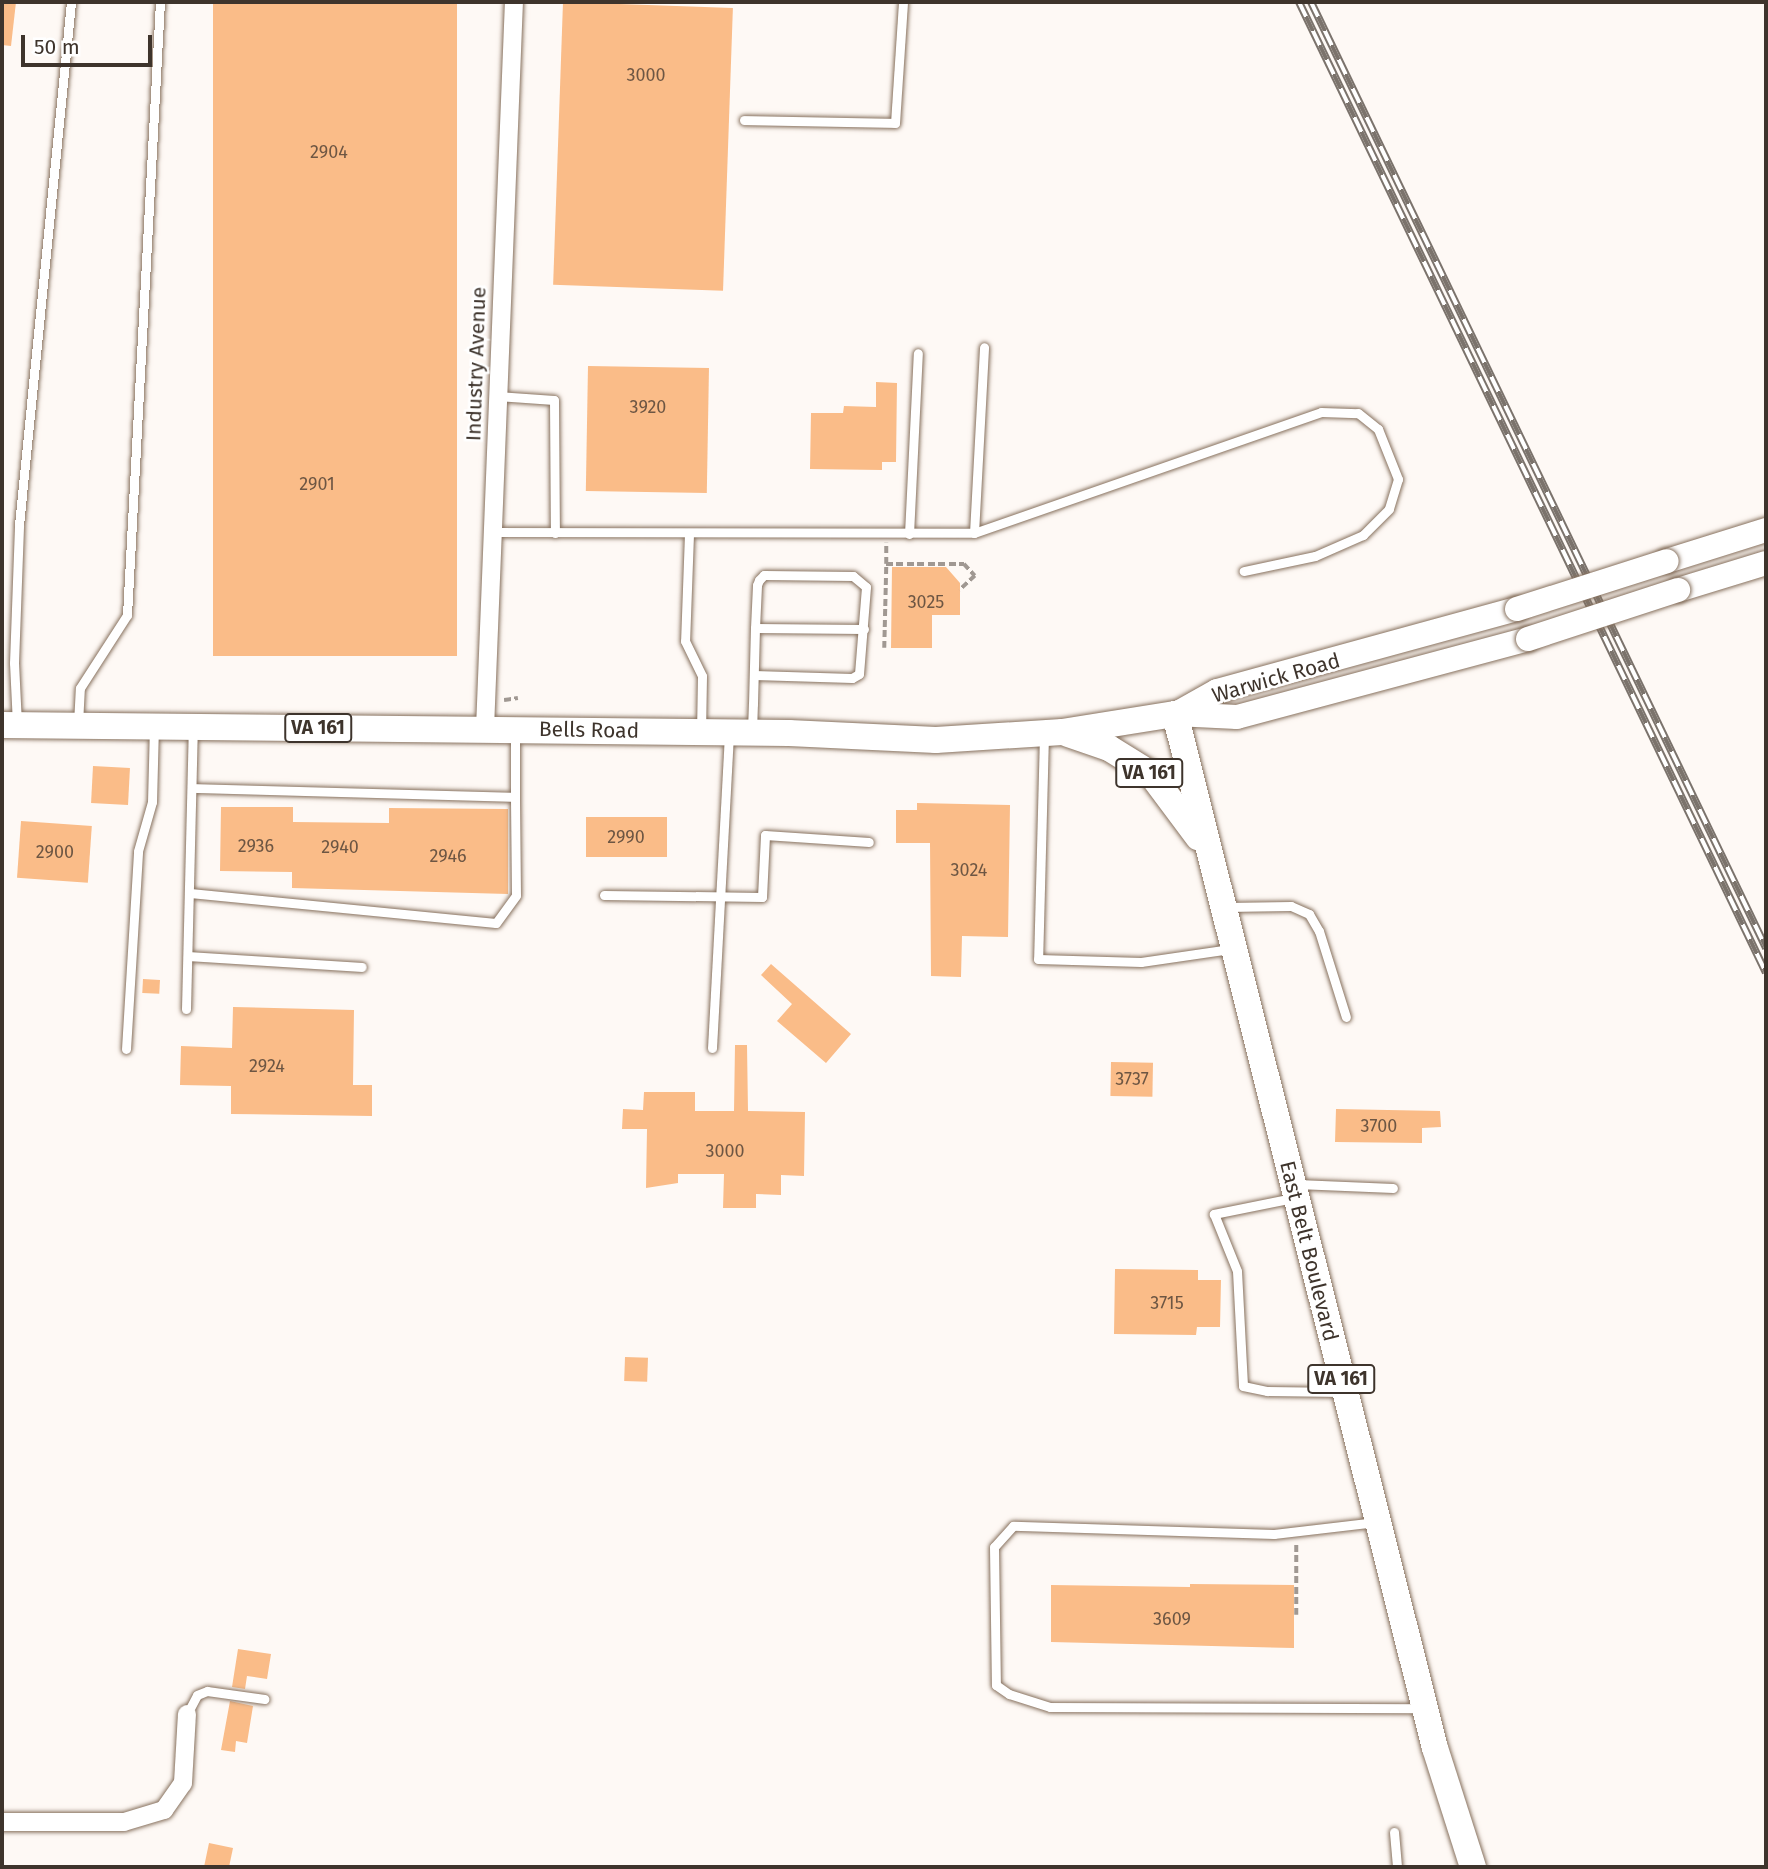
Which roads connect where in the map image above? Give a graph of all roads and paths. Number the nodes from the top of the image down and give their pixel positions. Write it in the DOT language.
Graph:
graph roads {
  1 [pos="71,2"];
  2 [pos="160,2"];
  3 [pos="514,2"];
  4 [pos="903,2"];
  5 [pos="744,120"];
  6 [pos="984,348"];
  7 [pos="918,353"];
  8 [pos="497,396"];
  9 [pos="1766,530"];
  10 [pos="492,532"];
  11 [pos="555,533"];
  12 [pos="974,533"];
  13 [pos="689,534"];
  14 [pos="886,534"];
  15 [pos="909,534"];
  16 [pos="1766,563"];
  17 [pos="886,564"];
  18 [pos="1244,571"];
  19 [pos="960,590"];
  20 [pos="755,628"];
  21 [pos="864,629"];
  22 [pos="884,648"];
  23 [pos="754,675"];
  24 [pos="1175,714"];
  25 [pos="10,725"];
  26 [pos="78,726"];
  27 [pos="154,726"];
  28 [pos="193,727"];
  29 [pos="485,729"];
  30 [pos="515,729"];
  31 [pos="701,732"];
  32 [pos="1053,732"];
  33 [pos="741,733"];
  34 [pos="193,788"];
  35 [pos="514,797"];
  36 [pos="869,842"];
  37 [pos="1206,850"];
  38 [pos="190,893"];
  39 [pos="604,895"];
  40 [pos="719,897"];
  41 [pos="1221,907"];
  42 [pos="1232,948"];
  43 [pos="188,956"];
  44 [pos="362,967"];
  45 [pos="186,1009"];
  46 [pos="1346,1017"];
  47 [pos="712,1048"];
  48 [pos="126,1049"];
  49 [pos="1393,1188"];
  50 [pos="1293,1191"];
  51 [pos="1345,1392"];
  52 [pos="1378,1521"];
  53 [pos="1297,1558"];
  54 [pos="1296,1615"];
  55 [pos="264,1699"];
  56 [pos="1425,1708"];
  57 [pos="187,1714"];
  58 [pos="2,1822"];
  59 [pos="1394,1832"];
  60 [pos="1397,1867"];
  61 [pos="1473,1867"];
  1 -- 25 [label="lane"];
  2 -- 26 [label="lane"];
  3 -- 8 [label="street, Industry Avenue"];
  4 -- 5 [label="lane"];
  6 -- 12 [label="lane"];
  7 -- 15 [label="lane"];
  8 -- 10 [label="street, Industry Avenue"];
  8 -- 11 [label="lane"];
  9 -- 24 [label="main road, Warwick Road, bridge"];
  10 -- 11 [label="lane"];
  10 -- 29 [label="street, Industry Avenue"];
  11 -- 13 [label="lane"];
  12 -- 15 [label="lane"];
  12 -- 18 [label="lane"];
  13 -- 14 [label="lane"];
  13 -- 31 [label="lane"];
  14 -- 15 [label="lane"];
  14 -- 17 [label="path"];
  16 -- 24 [label="main road, Warwick Road, bridge"];
  17 -- 19 [label="path"];
  17 -- 22 [label="path"];
  20 -- 21 [label="lane"];
  20 -- 21 [label="lane"];
  20 -- 23 [label="lane"];
  21 -- 23 [label="lane"];
  23 -- 33 [label="lane"];
  24 -- 32 [label="main road, Bells Road / VA 161"];
  24 -- 37 [label="main road, East Belt Boulevard / VA 161"];
  25 -- 26 [label="main road, Bells Road / VA 161"];
  26 -- 27 [label="main road, Bells Road / VA 161"];
  27 -- 28 [label="main road, Bells Road / VA 161"];
  27 -- 48 [label="lane"];
  28 -- 29 [label="main road, Bells Road / VA 161"];
  28 -- 34 [label="lane"];
  29 -- 30 [label="main road, Bells Road / VA 161"];
  30 -- 31 [label="main road, Bells Road / VA 161"];
  30 -- 35 [label="lane"];
  31 -- 33 [label="main road, Bells Road / VA 161"];
  32 -- 33 [label="main road, Bells Road / VA 161"];
  32 -- 37 [label="main road, VA 161"];
  32 -- 42 [label="lane"];
  33 -- 40 [label="lane"];
  34 -- 35 [label="lane"];
  34 -- 38 [label="lane"];
  35 -- 38 [label="lane"];
  36 -- 40 [label="lane"];
  37 -- 41 [label="main road, East Belt Boulevard / VA 161"];
  38 -- 43 [label="lane"];
  39 -- 40 [label="lane"];
  40 -- 47 [label="lane"];
  41 -- 42 [label="main road, East Belt Boulevard / VA 161"];
  41 -- 46 [label="lane"];
  42 -- 50 [label="main road, East Belt Boulevard / VA 161"];
  43 -- 44 [label="lane"];
  43 -- 45 [label="lane"];
  49 -- 50 [label="lane"];
  50 -- 51 [label="main road, East Belt Boulevard / VA 161"];
  50 -- 51 [label="lane"];
  51 -- 52 [label="main road, East Belt Boulevard / VA 161"];
  52 -- 56 [label="main road, East Belt Boulevard / VA 161"];
  52 -- 56 [label="lane"];
  53 -- 54 [label="path"];
  55 -- 57 [label="lane"];
  56 -- 61 [label="main road, East Belt Boulevard / VA 161"];
  57 -- 58 [label="street"];
  59 -- 60 [label="lane"];
}
